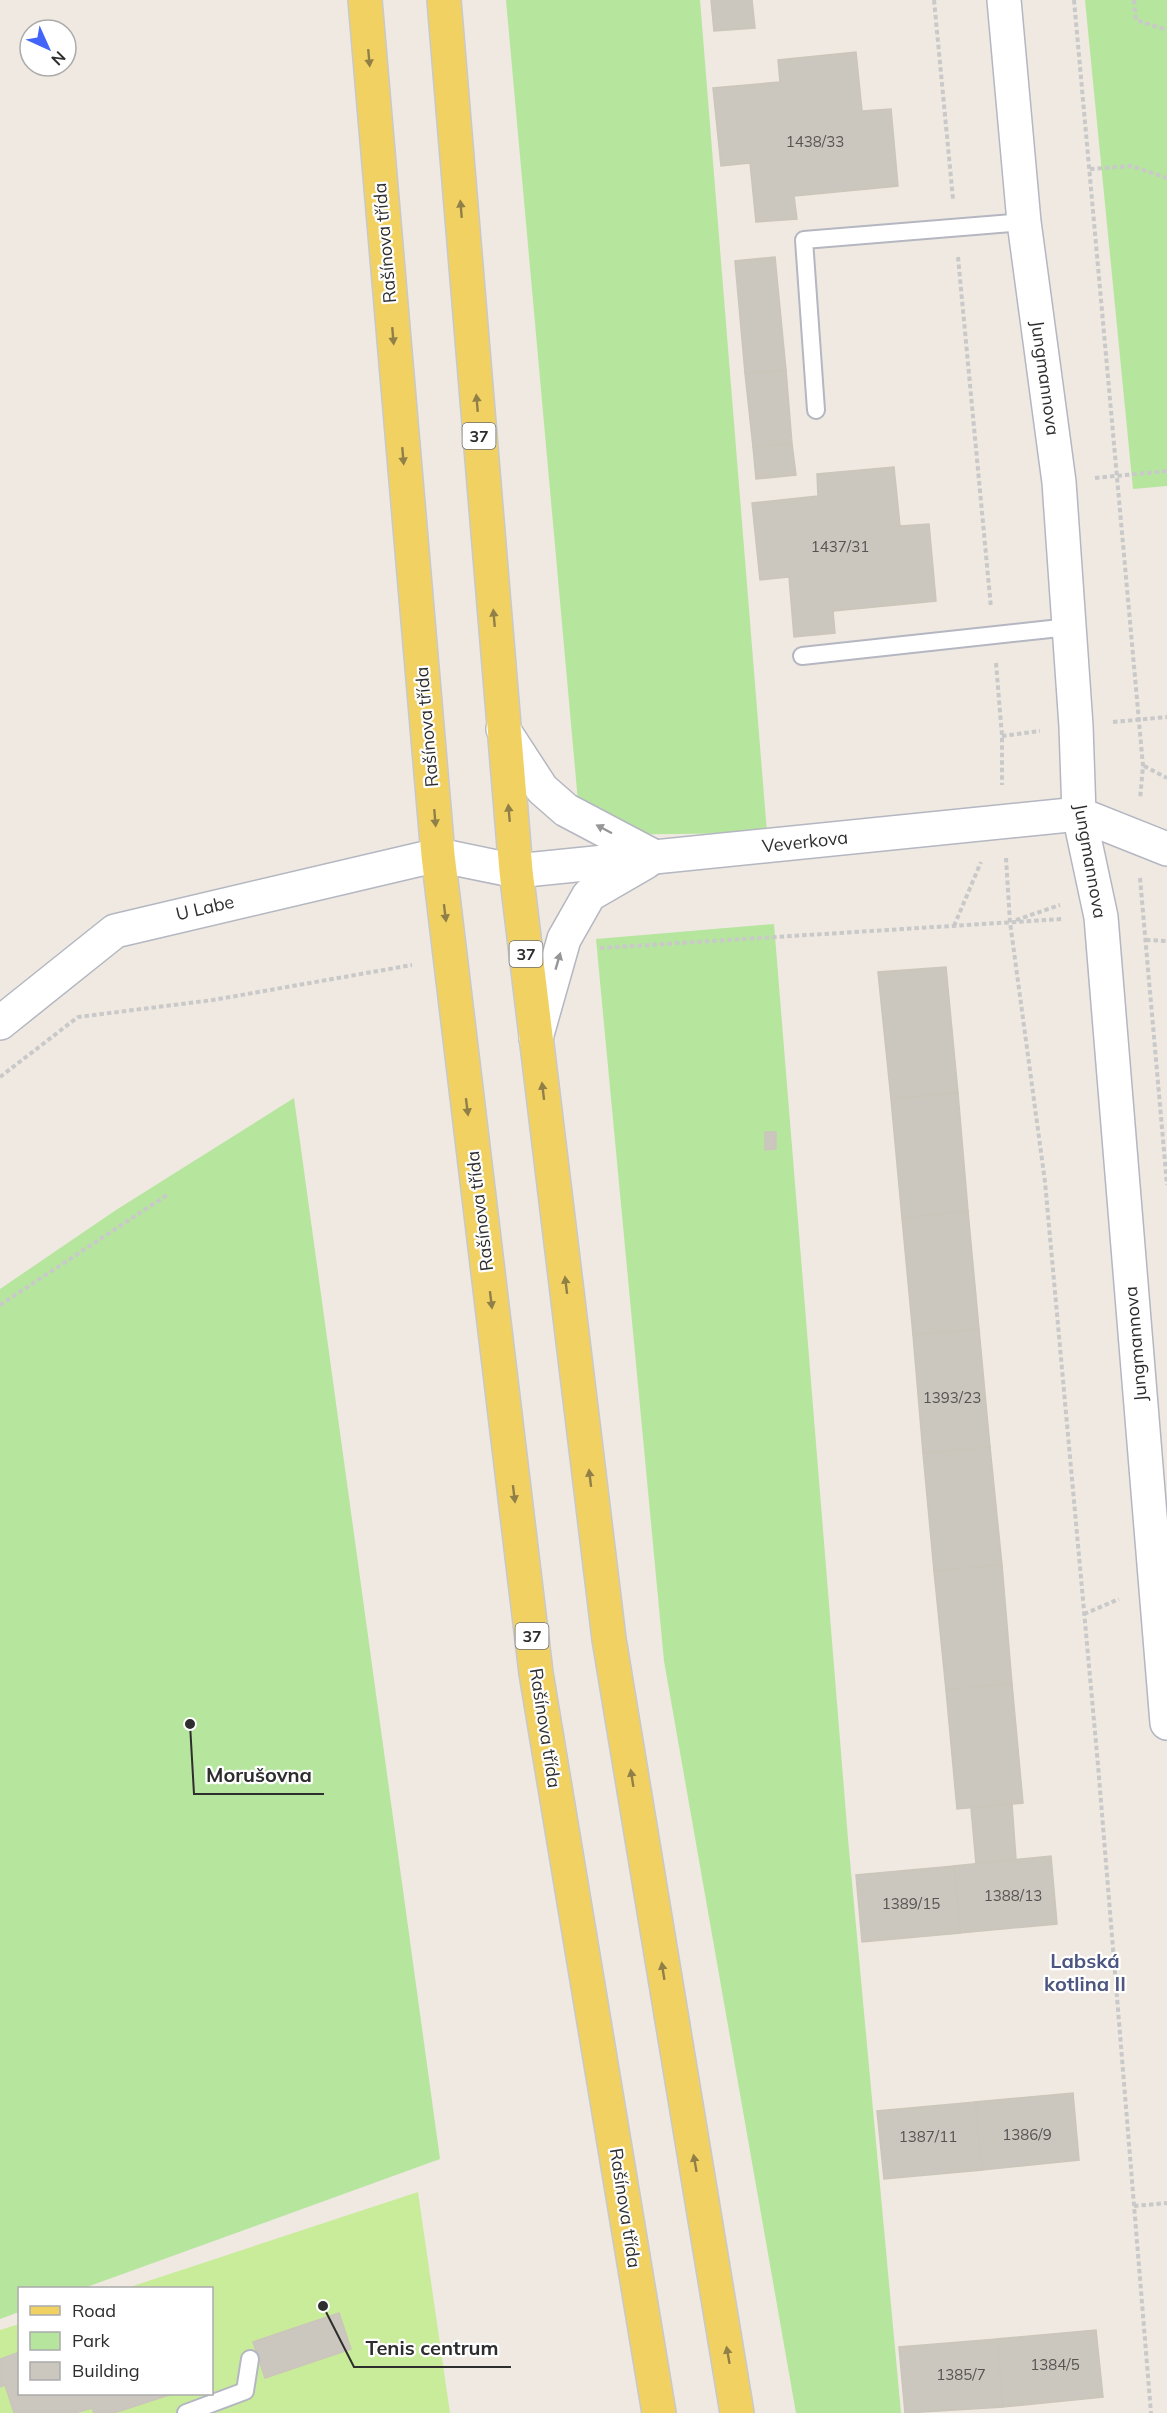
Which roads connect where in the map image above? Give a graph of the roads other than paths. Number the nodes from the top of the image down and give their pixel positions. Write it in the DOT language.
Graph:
graph roads {
  1 [pos="364,0"];
  2 [pos="444,0"];
  3 [pos="1004,0"];
  4 [pos="1024,222"];
  5 [pos="816,410"];
  6 [pos="1070,627"];
  7 [pos="802,657"];
  8 [pos="503,729"];
  9 [pos="1078,814"];
  10 [pos="1167,849"];
  11 [pos="438,855"];
  12 [pos="655,857"];
  13 [pos="516,871"];
  14 [pos="0,1023"];
  15 [pos="536,1038"];
  16 [pos="1167,1723"];
  17 [pos="250,2359"];
  18 [pos="186,2413"];
  19 [pos="659,2413"];
  20 [pos="737,2413"];
  1 -- 11 [label="main road, Rašínova třída / 37, one-way"];
  8 -- 2 [label="main road, 37, one-way"];
  3 -- 4 [label="street, Jungmannova"];
  4 -- 5 [label="lane"];
  4 -- 6 [label="street, Jungmannova"];
  6 -- 7 [label="lane"];
  6 -- 9 [label="street, Jungmannova"];
  12 -- 8 [label="street, one-way"];
  13 -- 8 [label="main road, 37, one-way"];
  9 -- 10 [label="street, Veverkova"];
  9 -- 12 [label="street, Veverkova"];
  9 -- 16 [label="street, Jungmannova"];
  11 -- 13 [label="street, Veverkova"];
  11 -- 14 [label="street, U Labe"];
  11 -- 19 [label="main road, Rašínova třída / 37, one-way"];
  12 -- 13 [label="street, Veverkova"];
  15 -- 12 [label="street, one-way"];
  13 -- 15 [label="main road, 37"];
  20 -- 15 [label="main road, 37, one-way"];
  17 -- 18 [label="lane"];
}
